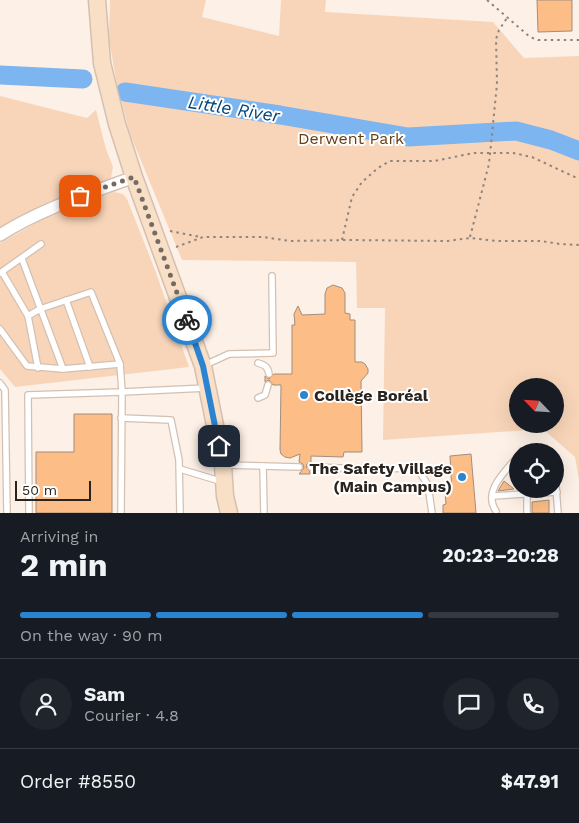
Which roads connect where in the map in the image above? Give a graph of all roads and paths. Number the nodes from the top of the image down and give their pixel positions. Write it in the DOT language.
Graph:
graph roads {
  1 [pos="97,0"];
  2 [pos="487,0"];
  3 [pos="507,18"];
  4 [pos="579,40"];
  5 [pos="490,154"];
  6 [pos="134,177"];
  7 [pos="579,179"];
  8 [pos="170,231"];
  9 [pos="0,235"];
  10 [pos="203,237"];
  11 [pos="470,238"];
  12 [pos="342,240"];
  13 [pos="41,244"];
  14 [pos="579,245"];
  15 [pos="176,247"];
  16 [pos="22,259"];
  17 [pos="1,273"];
  18 [pos="272,276"];
  19 [pos="66,300"];
  20 [pos="40,309"];
  21 [pos="28,316"];
  22 [pos="0,329"];
  23 [pos="258,363"];
  24 [pos="120,364"];
  25 [pos="203,366"];
  26 [pos="90,367"];
  27 [pos="38,368"];
  28 [pos="63,369"];
  29 [pos="269,374"];
  30 [pos="0,384"];
  31 [pos="268,385"];
  32 [pos="208,388"];
  33 [pos="122,392"];
  34 [pos="258,398"];
  35 [pos="122,418"];
  36 [pos="223,465"];
  37 [pos="263,466"];
  38 [pos="299,467"];
  39 [pos="310,467"];
  40 [pos="509,467"];
  41 [pos="180,469"];
  42 [pos="224,489"];
  43 [pos="509,494"];
  44 [pos="493,496"];
  45 [pos="527,498"];
  46 [pos="557,498"];
  47 [pos="496,512"];
  48 [pos="7,513"];
  49 [pos="28,513"];
  50 [pos="121,513"];
  51 [pos="180,513"];
  52 [pos="219,513"];
  53 [pos="229,513"];
  54 [pos="264,513"];
  55 [pos="432,513"];
  56 [pos="527,513"];
  57 [pos="558,513"];
  1 -- 6 [label="street"];
  2 -- 3 [label="path"];
  3 -- 4 [label="path"];
  3 -- 5 [label="path"];
  5 -- 7 [label="path"];
  5 -- 11 [label="path"];
  5 -- 12 [label="path"];
  6 -- 9 [label="street"];
  6 -- 25 [label="street"];
  8 -- 10 [label="path"];
  10 -- 12 [label="path"];
  10 -- 15 [label="path"];
  11 -- 12 [label="path"];
  11 -- 14 [label="path"];
  13 -- 16 [label="lane"];
  16 -- 17 [label="lane"];
  16 -- 20 [label="lane"];
  17 -- 21 [label="lane"];
  18 -- 25 [label="lane"];
  19 -- 20 [label="lane"];
  19 -- 24 [label="lane"];
  19 -- 26 [label="lane"];
  20 -- 21 [label="lane"];
  20 -- 28 [label="lane"];
  21 -- 27 [label="lane"];
  22 -- 27 [label="lane"];
  23 -- 29 [label="lane"];
  24 -- 26 [label="lane"];
  24 -- 33 [label="lane"];
  25 -- 32 [label="street"];
  26 -- 28 [label="lane"];
  27 -- 28 [label="lane"];
  30 -- 48 [label="lane"];
  31 -- 34 [label="lane"];
  32 -- 33 [label="lane"];
  32 -- 36 [label="street"];
  33 -- 35 [label="lane"];
  33 -- 49 [label="lane"];
  35 -- 41 [label="lane"];
  35 -- 50 [label="lane"];
  36 -- 37 [label="lane"];
  36 -- 42 [label="street"];
  37 -- 38 [label="lane"];
  37 -- 54 [label="lane"];
  39 -- 55 [label="lane"];
  40 -- 44 [label="lane"];
  41 -- 42 [label="lane"];
  41 -- 51 [label="lane"];
  42 -- 52 [label="street"];
  42 -- 53 [label="street"];
  43 -- 44 [label="lane"];
  44 -- 47 [label="lane"];
  45 -- 56 [label="lane"];
  46 -- 57 [label="lane"];
}
